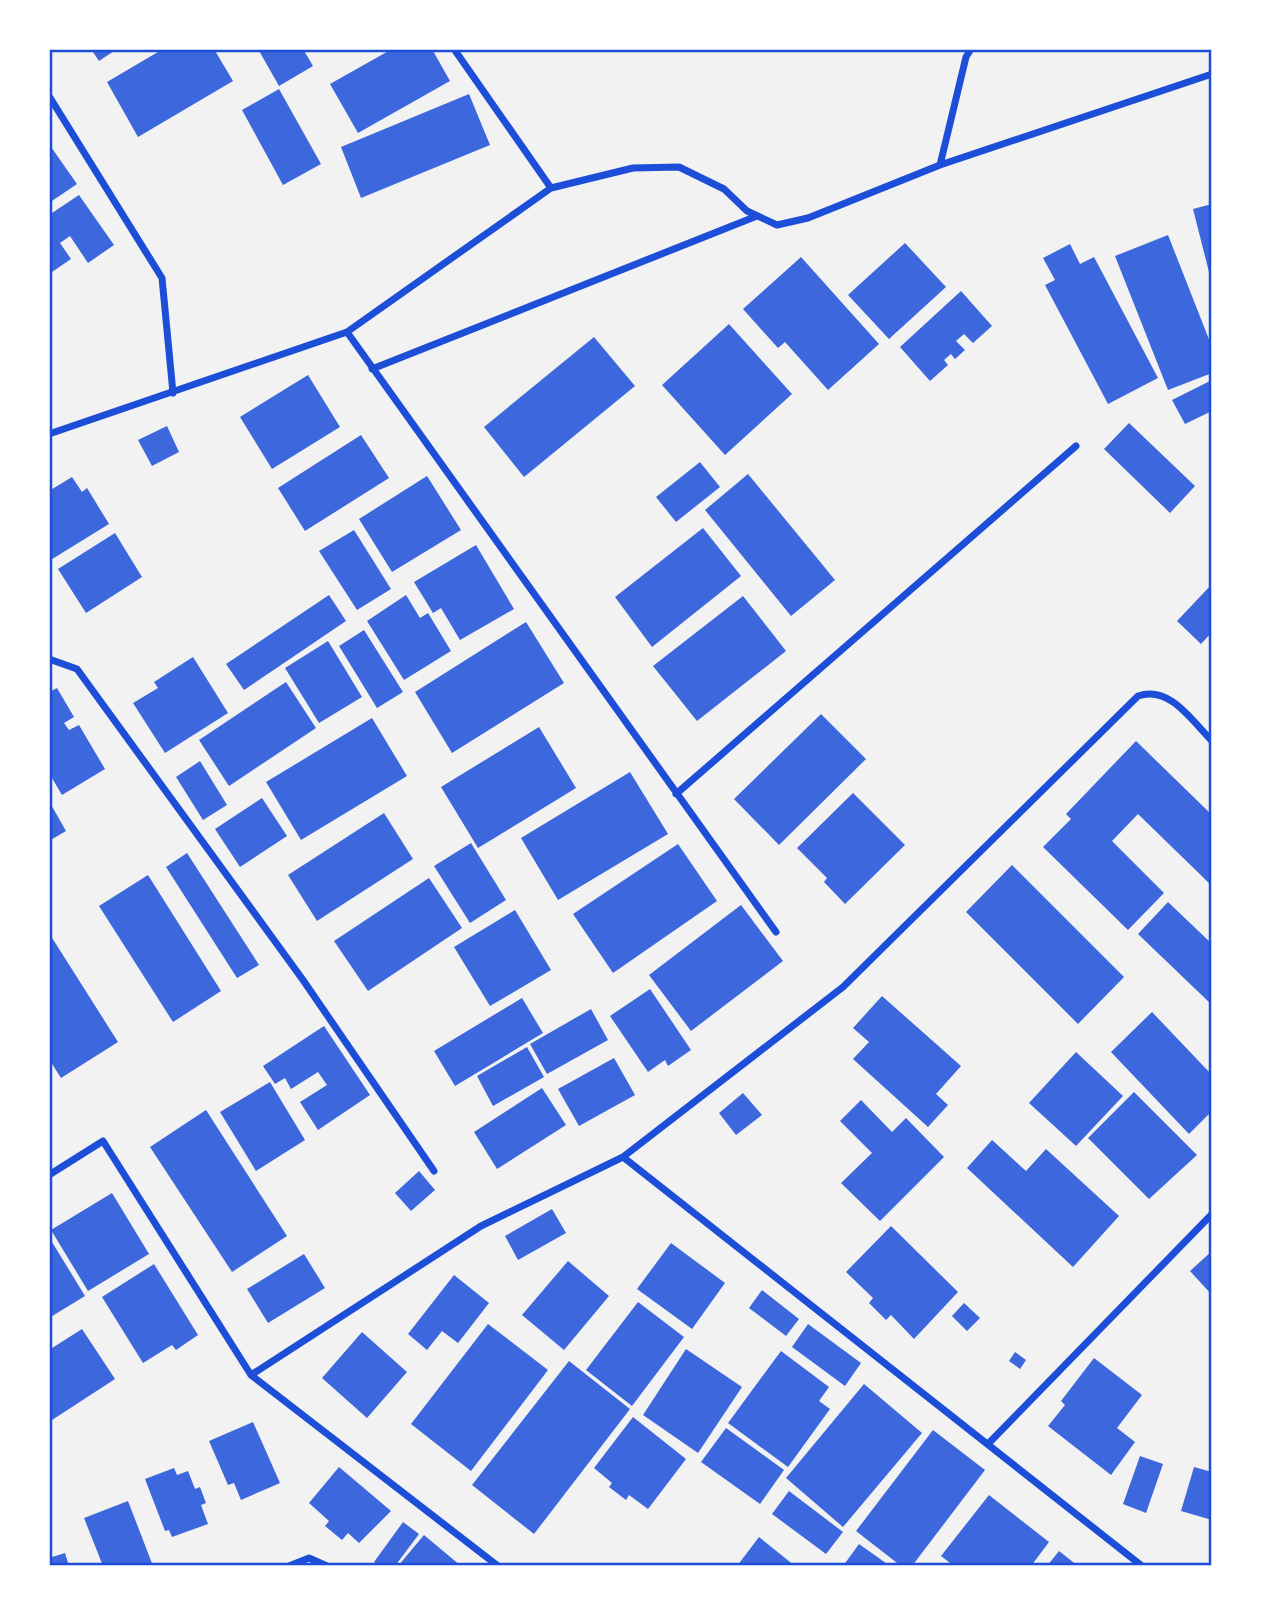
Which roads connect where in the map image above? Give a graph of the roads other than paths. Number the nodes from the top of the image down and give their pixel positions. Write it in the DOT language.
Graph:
graph roads {
  1 [pos="454,49"];
  2 [pos="971,49"];
  3 [pos="1212,74"];
  4 [pos="49,96"];
  5 [pos="940,165"];
  6 [pos="551,188"];
  7 [pos="757,216"];
  8 [pos="347,332"];
  9 [pos="372,369"];
  10 [pos="173,393"];
  11 [pos="49,434"];
  12 [pos="1076,446"];
  13 [pos="49,659"];
  14 [pos="1212,741"];
  15 [pos="677,794"];
  16 [pos="776,932"];
  17 [pos="622,1157"];
  18 [pos="434,1171"];
  19 [pos="49,1175"];
  20 [pos="1212,1214"];
  21 [pos="251,1375"];
  22 [pos="988,1444"];
  23 [pos="289,1566"];
  24 [pos="327,1566"];
  25 [pos="498,1566"];
  26 [pos="1142,1566"];
  1 -- 6 [label="street"];
  2 -- 5 [label="street"];
  3 -- 5 [label="street"];
  4 -- 10 [label="street"];
  5 -- 7 [label="street"];
  6 -- 7 [label="street"];
  6 -- 8 [label="street"];
  7 -- 9 [label="street"];
  8 -- 9 [label="street"];
  8 -- 10 [label="street"];
  9 -- 15 [label="street"];
  10 -- 11 [label="street"];
  12 -- 15 [label="street"];
  13 -- 18 [label="street"];
  14 -- 17 [label="street"];
  15 -- 16 [label="street"];
  17 -- 21 [label="street"];
  17 -- 22 [label="street"];
  19 -- 21 [label="street"];
  20 -- 22 [label="street"];
  21 -- 25 [label="street"];
  22 -- 26 [label="street"];
  23 -- 24 [label="street"];
}
